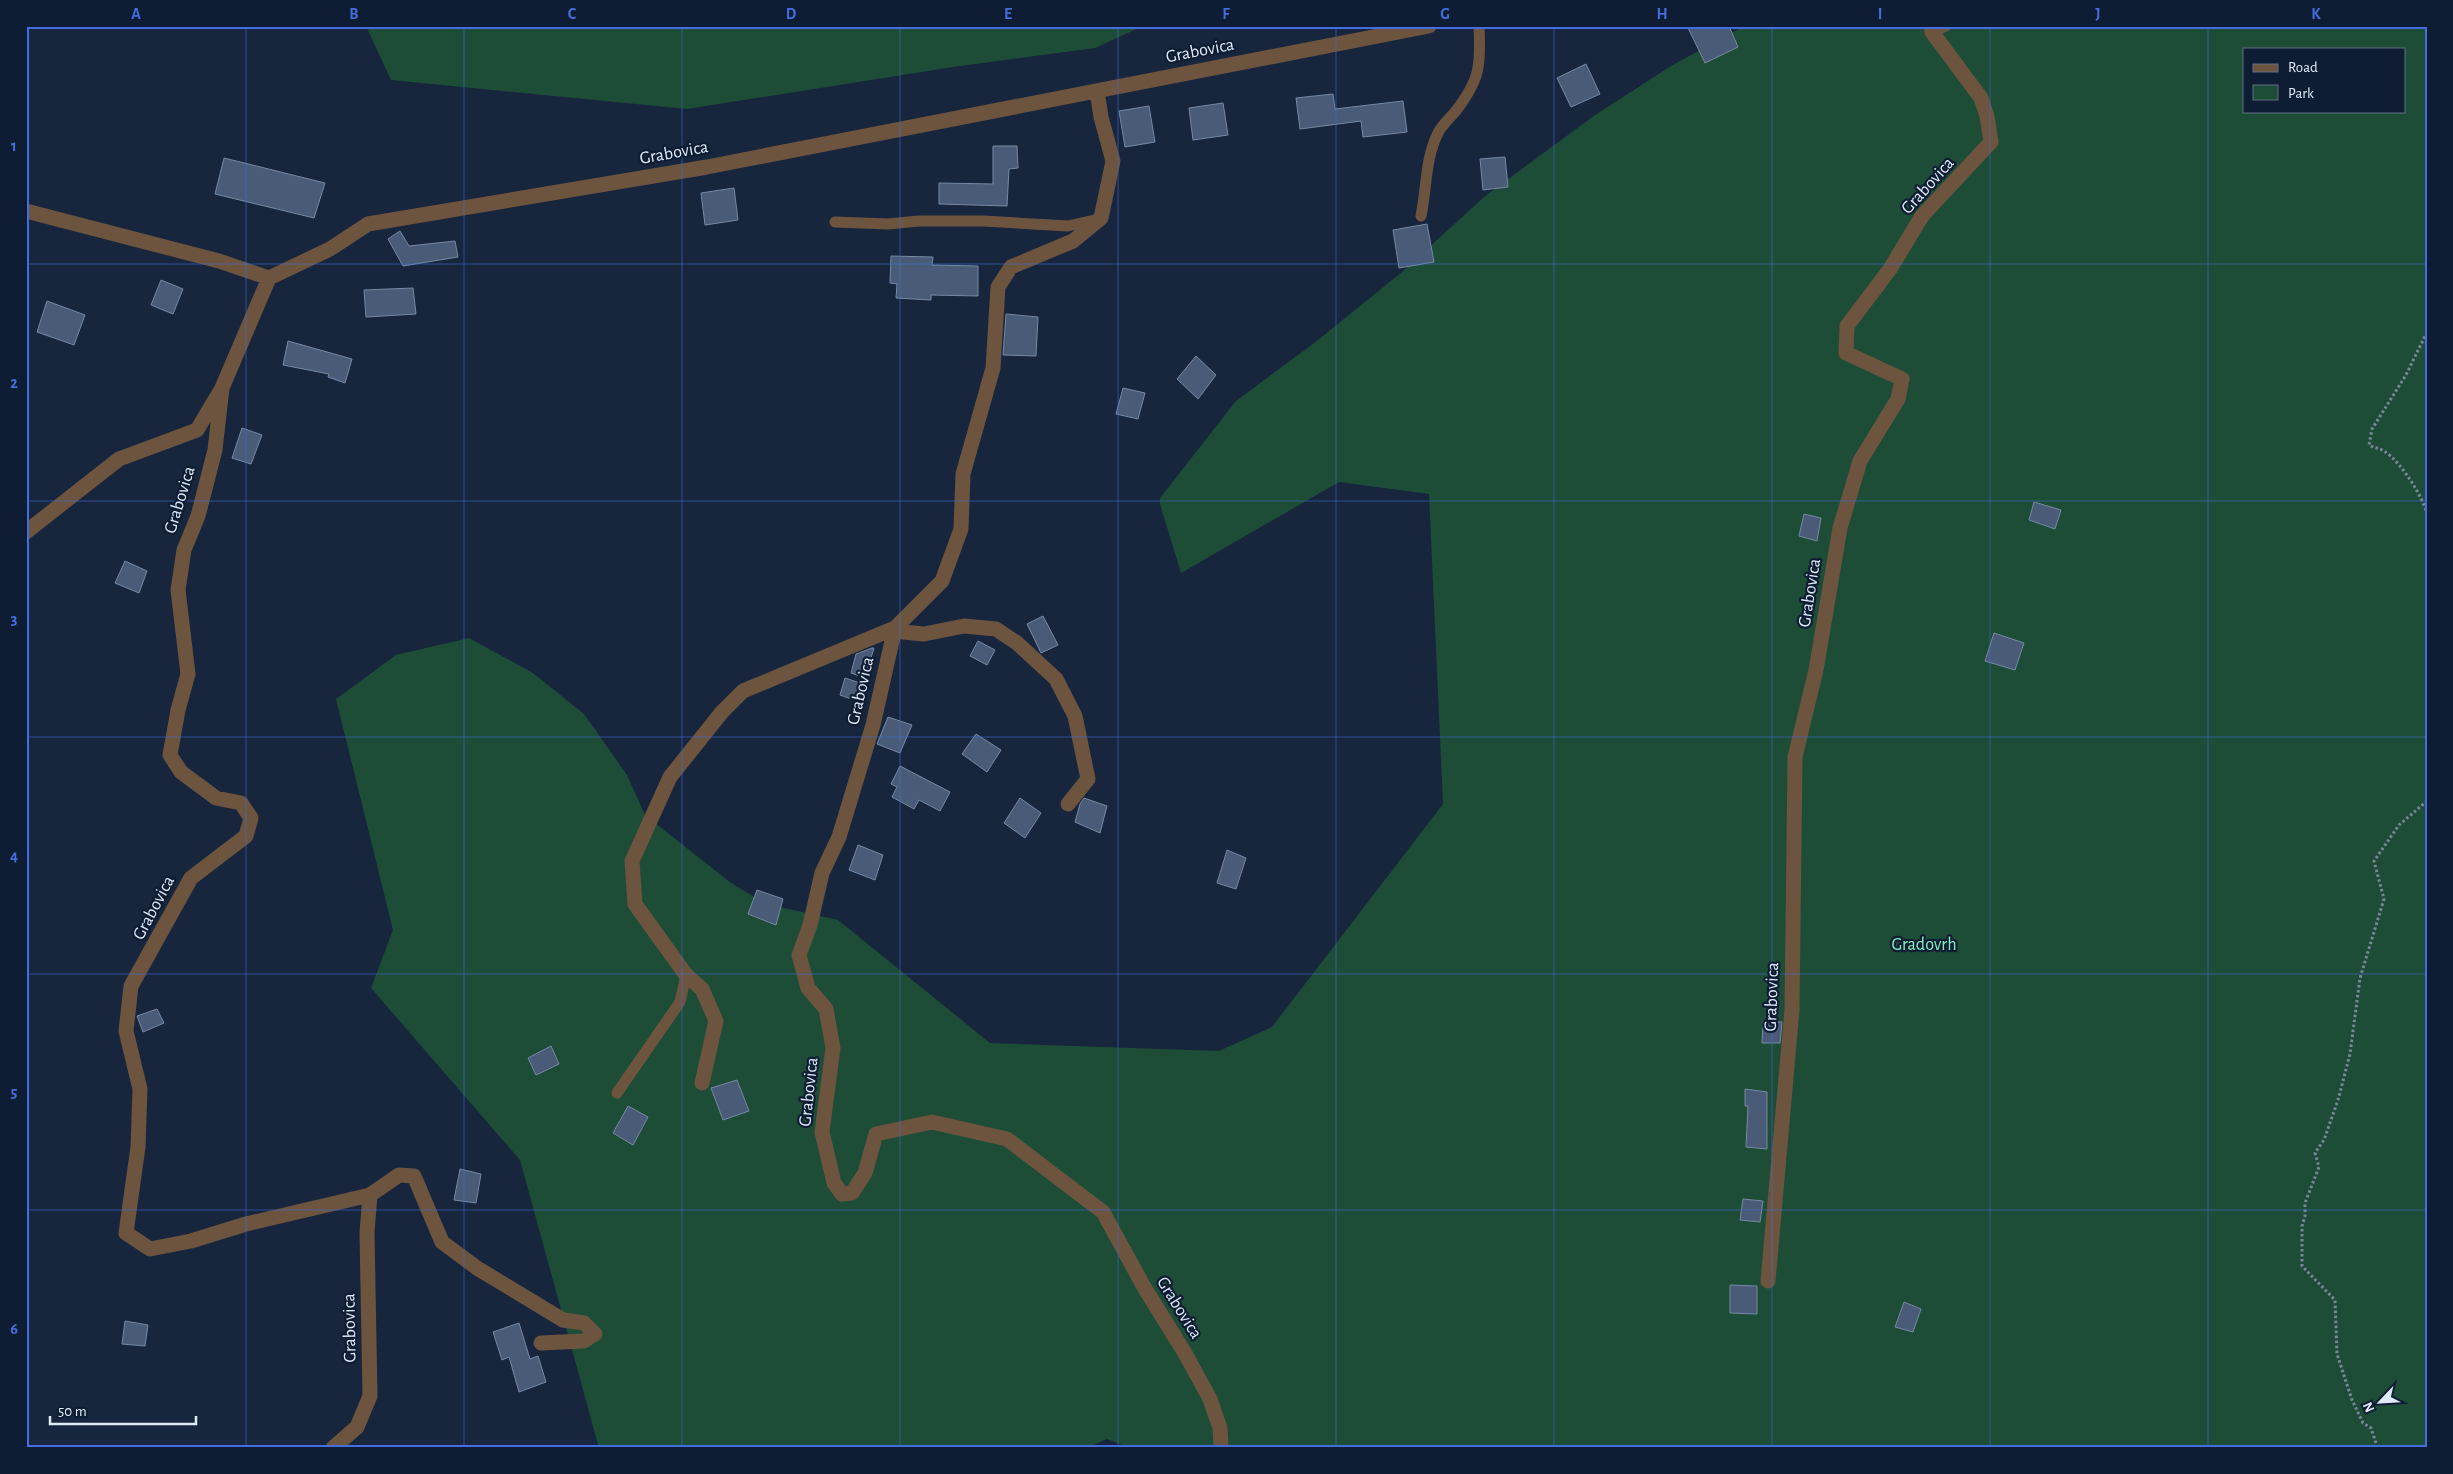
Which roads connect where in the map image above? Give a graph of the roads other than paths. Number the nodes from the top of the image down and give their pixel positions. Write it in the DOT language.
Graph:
graph roads {
  1 [pos="1429,26"];
  2 [pos="1479,26"];
  3 [pos="1946,26"];
  4 [pos="1931,29"];
  5 [pos="1097,91"];
  6 [pos="26,211"];
  7 [pos="1421,216"];
  8 [pos="1101,218"];
  9 [pos="835,222"];
  10 [pos="269,278"];
  11 [pos="222,388"];
  12 [pos="26,532"];
  13 [pos="895,628"];
  14 [pos="1068,804"];
  15 [pos="686,974"];
  16 [pos="702,1083"];
  17 [pos="617,1093"];
  18 [pos="370,1195"];
  19 [pos="1768,1280"];
  20 [pos="541,1343"];
  21 [pos="334,1448"];
  22 [pos="1221,1448"];
  1 -- 5 [label="street, Grabovica"];
  2 -- 7 [label="lane"];
  3 -- 4 [label="lane"];
  4 -- 19 [label="street, Grabovica"];
  5 -- 8 [label="street"];
  5 -- 10 [label="street, Grabovica"];
  6 -- 10 [label="street"];
  8 -- 9 [label="lane"];
  8 -- 13 [label="street, Grabovica"];
  10 -- 11 [label="street, Grabovica"];
  11 -- 12 [label="street, Grabovica"];
  11 -- 18 [label="street, Grabovica"];
  13 -- 14 [label="street"];
  13 -- 15 [label="street, Grabovica"];
  13 -- 22 [label="street, Grabovica"];
  15 -- 16 [label="street, Grabovica"];
  15 -- 17 [label="lane"];
  18 -- 20 [label="street, Grabovica"];
  18 -- 21 [label="street, Grabovica"];
}
